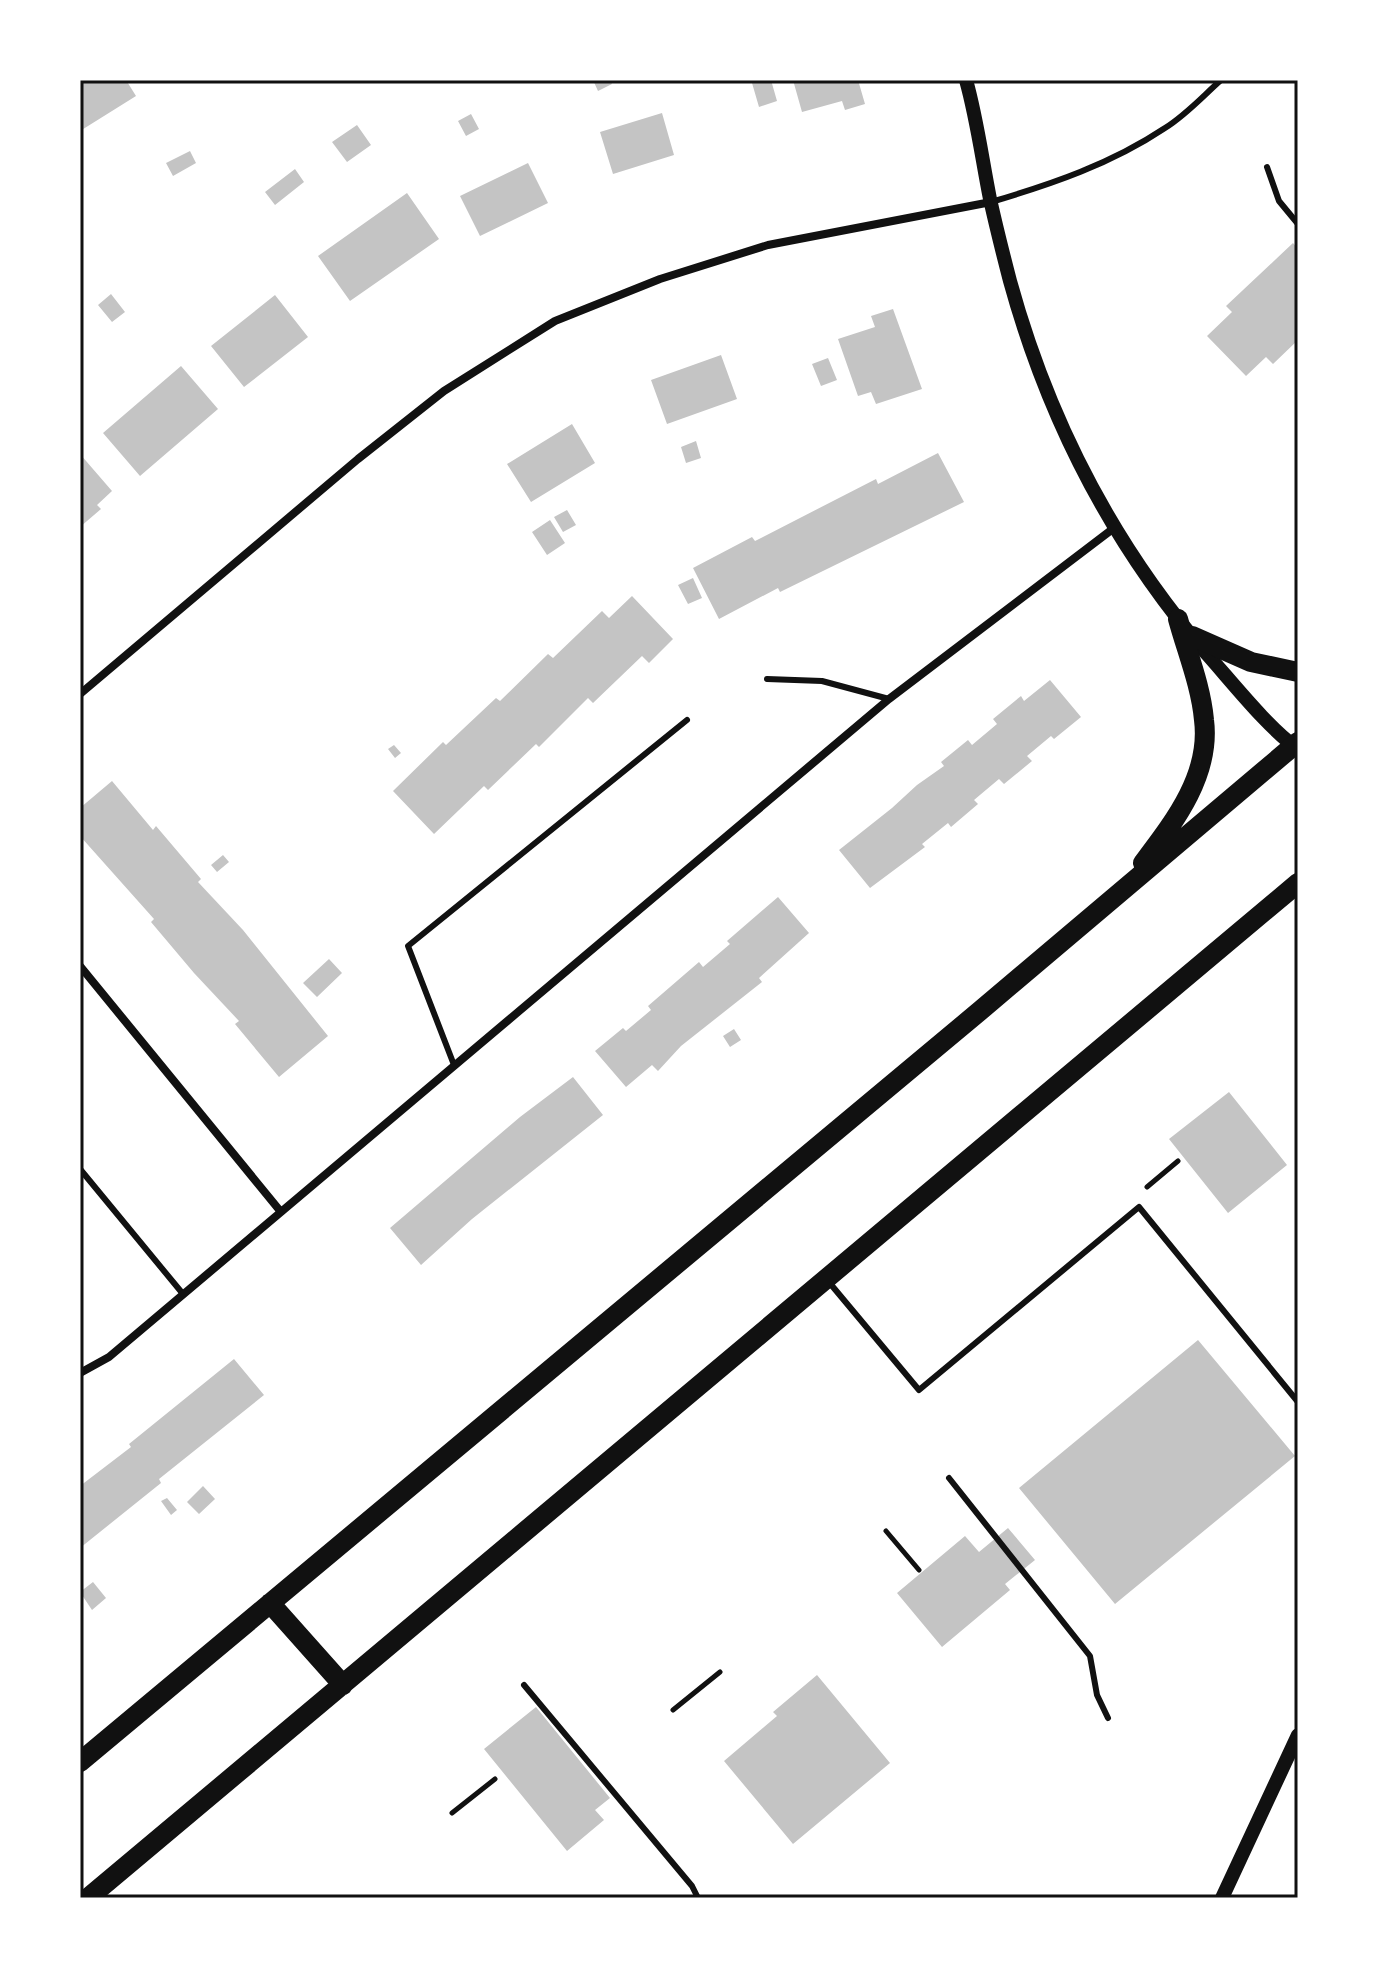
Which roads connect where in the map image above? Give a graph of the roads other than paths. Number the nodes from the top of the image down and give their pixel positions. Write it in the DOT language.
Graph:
graph roads {
  1 [pos="966,80"];
  2 [pos="1221,80"];
  3 [pos="1267,167"];
  4 [pos="991,202"];
  5 [pos="1298,224"];
  6 [pos="1114,528"];
  7 [pos="1178,619"];
  8 [pos="1192,636"];
  9 [pos="1298,672"];
  10 [pos="767,679"];
  11 [pos="80,694"];
  12 [pos="889,699"];
  13 [pos="687,720"];
  14 [pos="1296,746"];
  15 [pos="1298,883"];
  16 [pos="1123,891"];
  17 [pos="80,966"];
  18 [pos="454,1065"];
  19 [pos="80,1169"];
  20 [pos="281,1212"];
  21 [pos="827,1279"];
  22 [pos="183,1294"];
  23 [pos="80,1373"];
  24 [pos="1298,1402"];
  25 [pos="949,1478"];
  26 [pos="270,1603"];
  27 [pos="343,1685"];
  28 [pos="524,1685"];
  29 [pos="1108,1718"];
  30 [pos="1298,1735"];
  31 [pos="80,1762"];
  32 [pos="1292,1765"];
  33 [pos="88,1898"];
  34 [pos="698,1898"];
  35 [pos="1222,1898"];
  1 -- 4 [label="street"];
  2 -- 4 [label="lane"];
  3 -- 5 [label="lane"];
  4 -- 6 [label="street"];
  4 -- 11 [label="street"];
  6 -- 7 [label="street"];
  6 -- 12 [label="street"];
  7 -- 8 [label="street"];
  7 -- 16 [label="main road"];
  8 -- 9 [label="main road"];
  8 -- 14 [label="street"];
  10 -- 12 [label="lane"];
  12 -- 18 [label="street"];
  13 -- 18 [label="lane"];
  14 -- 16 [label="main road"];
  15 -- 21 [label="main road"];
  16 -- 26 [label="main road"];
  17 -- 20 [label="street"];
  18 -- 20 [label="street"];
  19 -- 22 [label="lane"];
  20 -- 22 [label="street"];
  21 -- 24 [label="lane"];
  21 -- 27 [label="main road"];
  22 -- 23 [label="street"];
  25 -- 29 [label="lane"];
  26 -- 27 [label="main road"];
  26 -- 31 [label="main road"];
  27 -- 33 [label="main road"];
  28 -- 34 [label="lane"];
  30 -- 32 [label="street"];
  32 -- 35 [label="street"];
}
